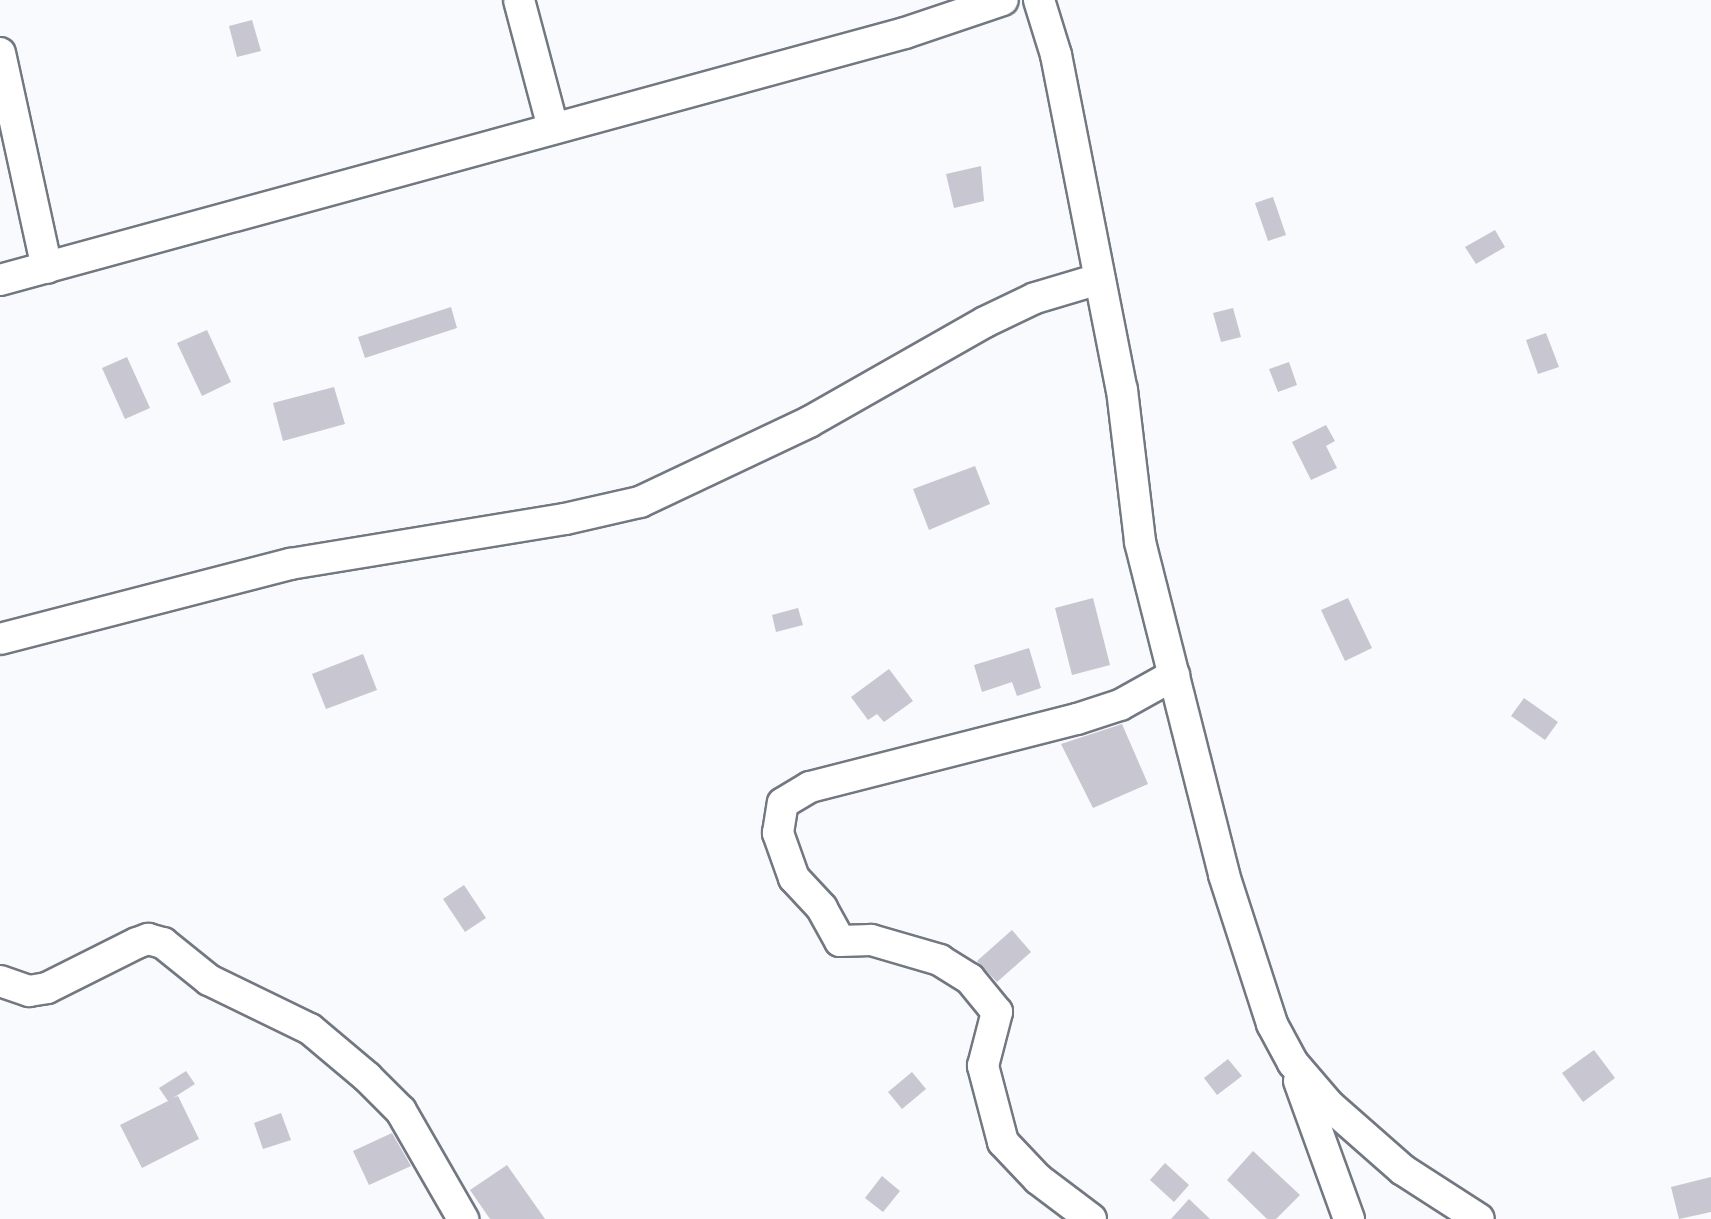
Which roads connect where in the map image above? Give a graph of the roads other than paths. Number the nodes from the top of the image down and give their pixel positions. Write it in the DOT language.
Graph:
graph roads {
  1 [pos="519,0"];
  2 [pos="1003,0"];
  3 [pos="1039,0"];
  4 [pos="0,52"];
  5 [pos="553,128"];
  6 [pos="47,268"];
  7 [pos="1100,279"];
  8 [pos="0,280"];
  9 [pos="0,638"];
  10 [pos="1174,675"];
  11 [pos="0,982"];
  12 [pos="1293,1063"];
  13 [pos="463,1219"];
  14 [pos="1091,1219"];
  15 [pos="1349,1219"];
  16 [pos="1478,1219"];
  1 -- 5 [label="street"];
  2 -- 5 [label="street"];
  3 -- 7 [label="street"];
  4 -- 6 [label="street"];
  5 -- 6 [label="street"];
  6 -- 8 [label="street"];
  7 -- 9 [label="street"];
  7 -- 10 [label="street"];
  10 -- 12 [label="street"];
  10 -- 14 [label="street"];
  11 -- 13 [label="street"];
  12 -- 15 [label="street"];
  12 -- 16 [label="street"];
}
